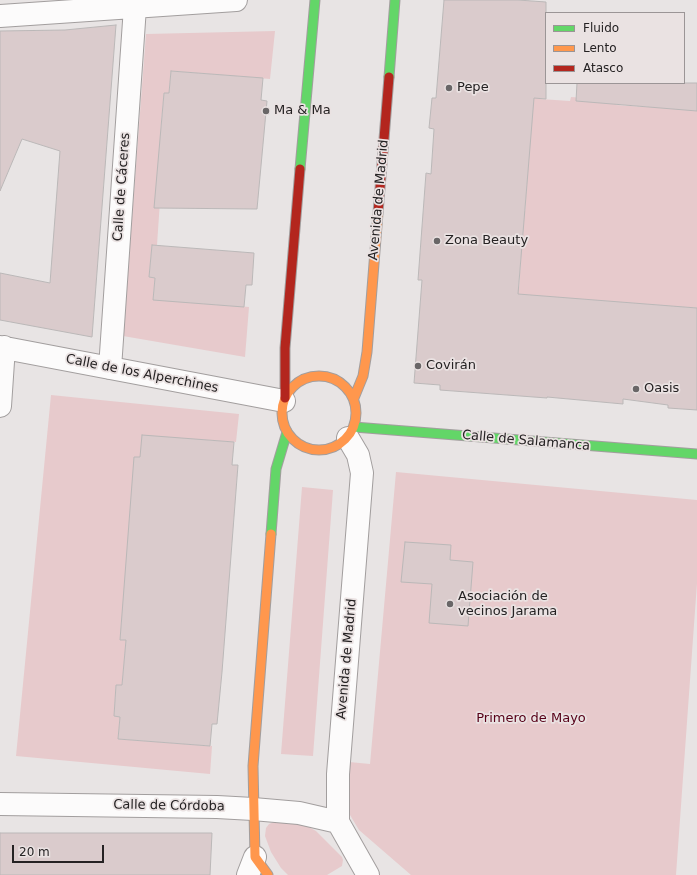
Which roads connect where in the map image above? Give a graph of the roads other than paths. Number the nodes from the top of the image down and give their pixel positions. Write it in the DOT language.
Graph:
graph roads {
  1 [pos="236,0"];
  2 [pos="315,0"];
  3 [pos="395,0"];
  4 [pos="135,7"];
  5 [pos="0,16"];
  6 [pos="2,347"];
  7 [pos="110,368"];
  8 [pos="354,398"];
  9 [pos="284,400"];
  10 [pos="0,406"];
  11 [pos="287,432"];
  12 [pos="351,432"];
  13 [pos="697,454"];
  14 [pos="0,804"];
  15 [pos="253,809"];
  16 [pos="338,822"];
  17 [pos="251,866"];
  18 [pos="268,875"];
  19 [pos="368,875"];
  1 -- 4 [label="street"];
  2 -- 9 [label="street"];
  3 -- 8 [label="street, Avenida de Madrid"];
  4 -- 5 [label="street"];
  4 -- 7 [label="street, Calle de Cáceres"];
  6 -- 7 [label="street, Calle de los Alperchines"];
  6 -- 10 [label="street"];
  7 -- 9 [label="street, Calle de los Alperchines"];
  8 -- 9 [label="street"];
  8 -- 12 [label="street"];
  9 -- 11 [label="street"];
  11 -- 12 [label="street"];
  11 -- 15 [label="street"];
  12 -- 13 [label="street, Calle de Salamanca"];
  12 -- 16 [label="street, Avenida de Madrid"];
  14 -- 15 [label="street, Calle de Córdoba"];
  15 -- 16 [label="street, Calle de Córdoba"];
  15 -- 17 [label="street"];
  16 -- 19 [label="street, Avenida de Madrid"];
  17 -- 18 [label="street"];
}
